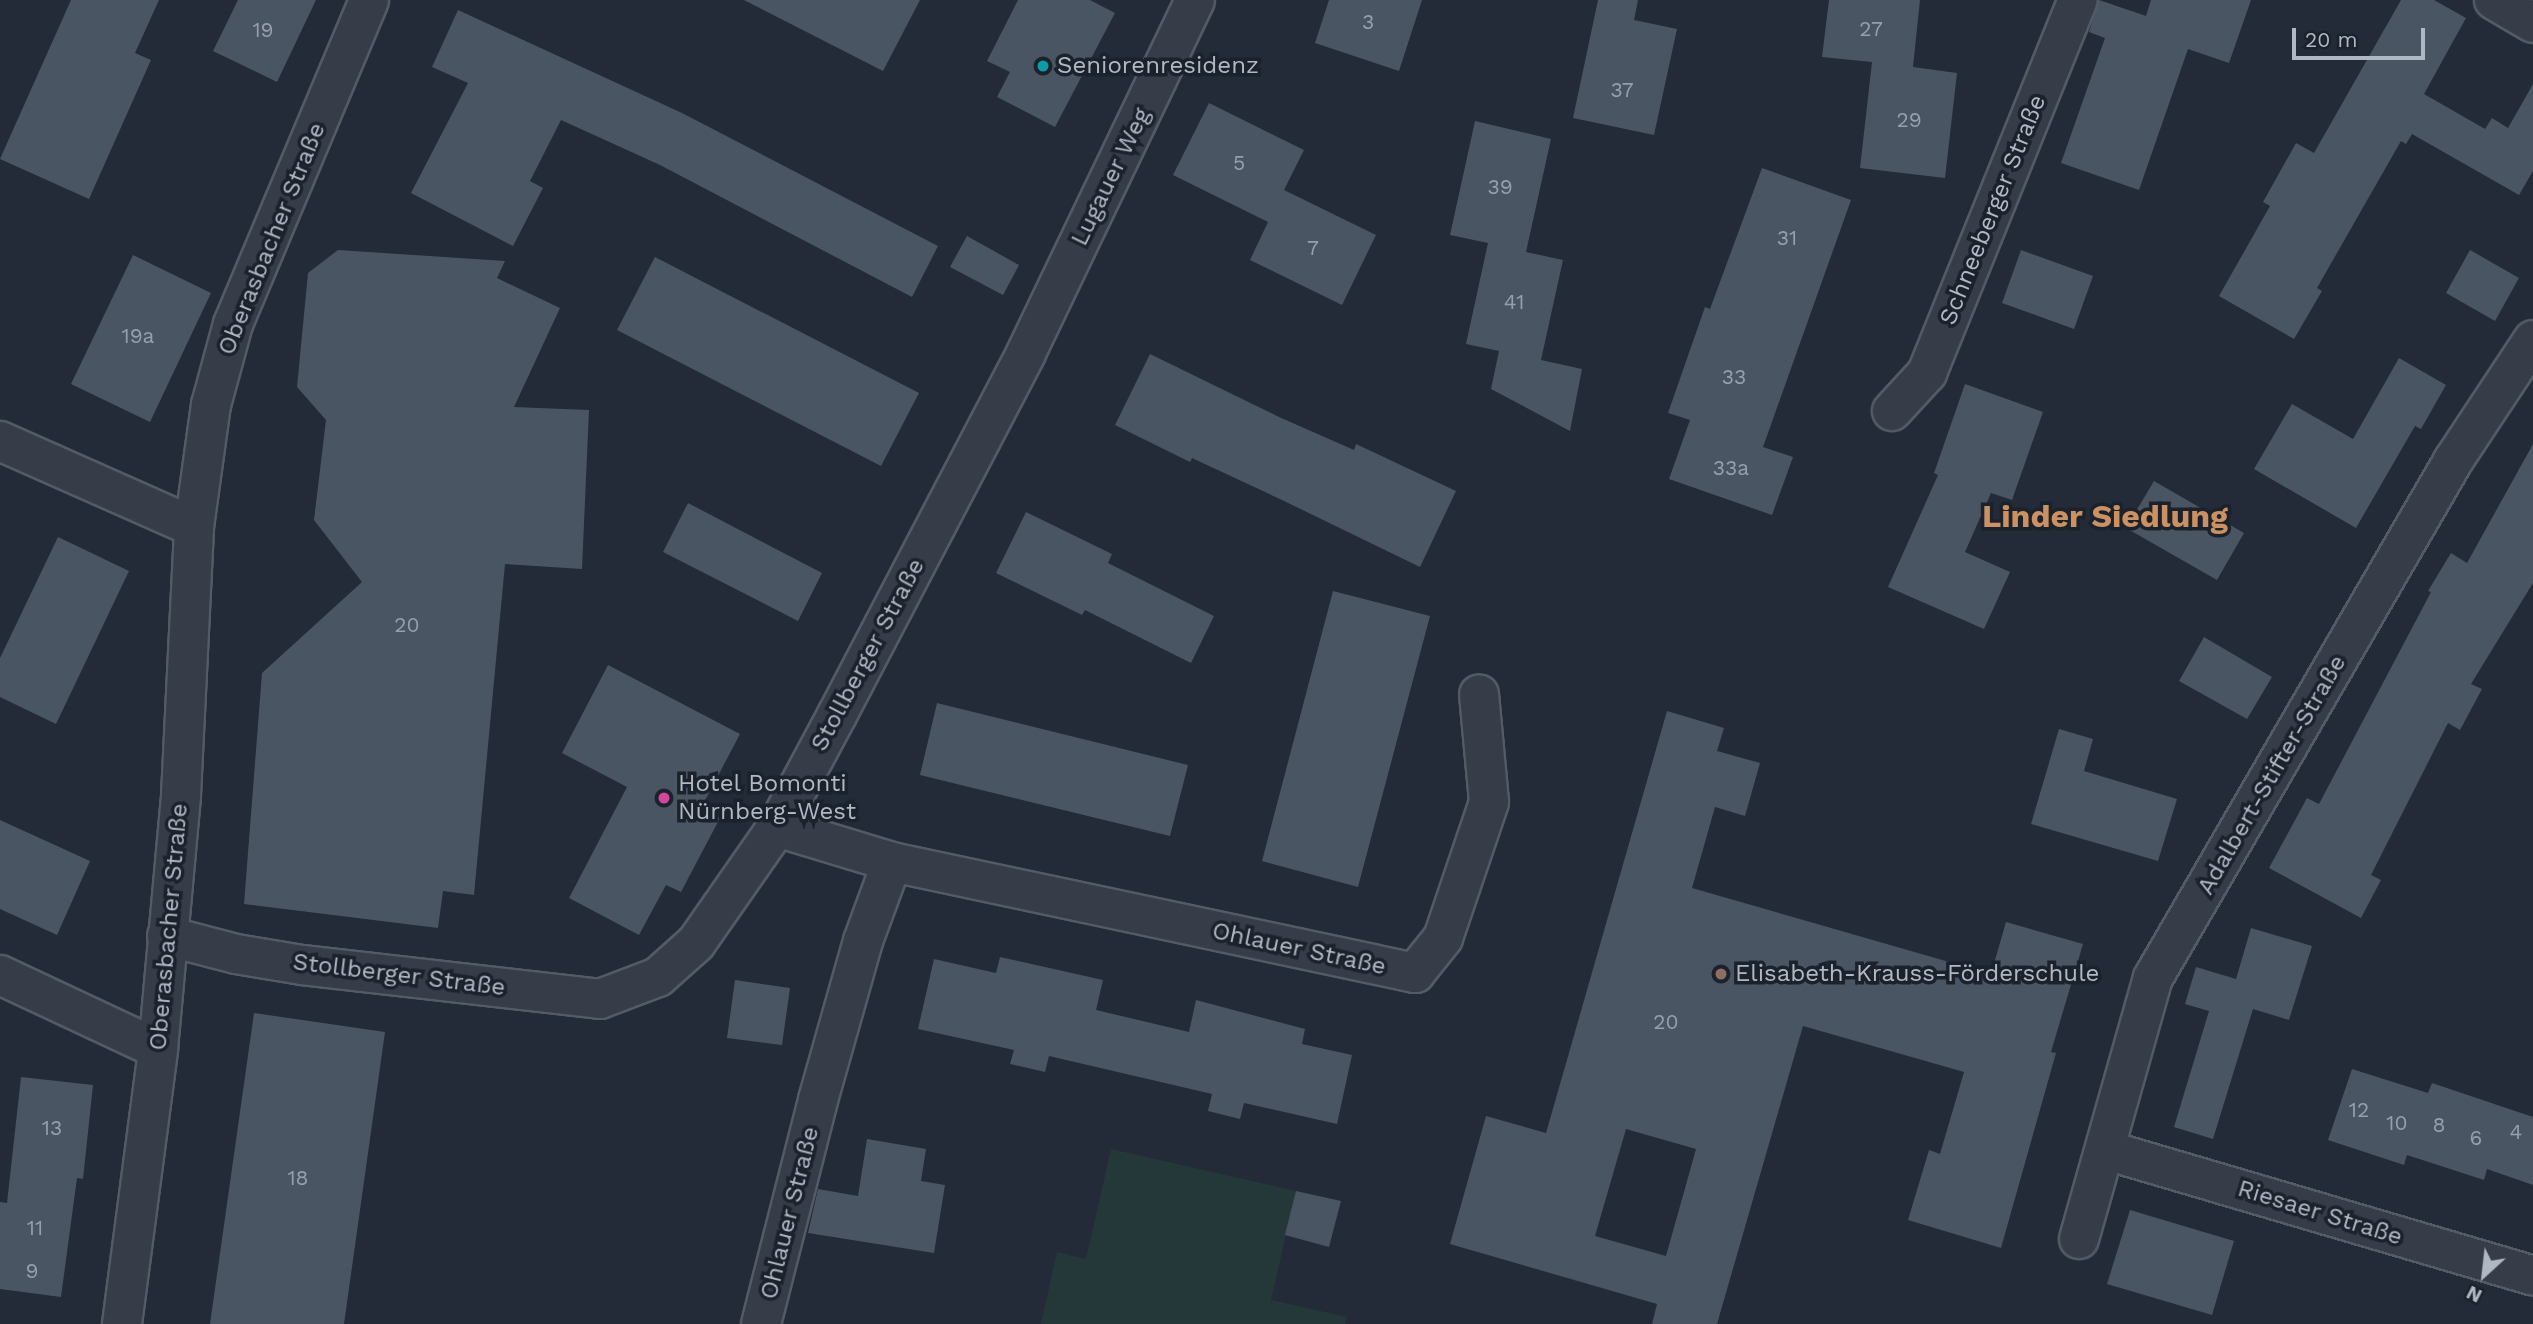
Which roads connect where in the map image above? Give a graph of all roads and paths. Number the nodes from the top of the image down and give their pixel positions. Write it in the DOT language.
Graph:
graph roads {
  1 [pos="369,0"];
  2 [pos="1195,0"];
  3 [pos="2078,0"];
  4 [pos="2494,0"];
  5 [pos="2533,23"];
  6 [pos="2533,341"];
  7 [pos="1026,353"];
  8 [pos="1892,411"];
  9 [pos="0,441"];
  10 [pos="194,527"];
  11 [pos="1479,694"];
  12 [pos="777,827"];
  13 [pos="892,862"];
  14 [pos="167,936"];
  15 [pos="0,975"];
  16 [pos="158,1049"];
  17 [pos="2106,1150"];
  18 [pos="2079,1239"];
  19 [pos="2533,1276"];
  20 [pos="122,1324"];
  21 [pos="761,1324"];
  1 -- 10 [label="street, Oberasbacher Straße"];
  2 -- 7 [label="street, Lugauer Weg"];
  3 -- 8 [label="street, Schneeberger Straße"];
  4 -- 5 [label="street"];
  6 -- 17 [label="street, Adalbert-Stifter-Straße"];
  7 -- 12 [label="street, Stollberger Straße"];
  9 -- 10 [label="street"];
  10 -- 14 [label="street, Oberasbacher Straße"];
  11 -- 13 [label="street, Ohlauer Straße"];
  12 -- 13 [label="street, Ohlauer Straße"];
  12 -- 14 [label="street, Stollberger Straße"];
  13 -- 21 [label="street, Ohlauer Straße"];
  14 -- 16 [label="street, Oberasbacher Straße"];
  15 -- 16 [label="street"];
  16 -- 20 [label="street, Oberasbacher Straße"];
  17 -- 18 [label="street, Adalbert-Stifter-Straße"];
  17 -- 19 [label="street, Riesaer Straße"];
}
